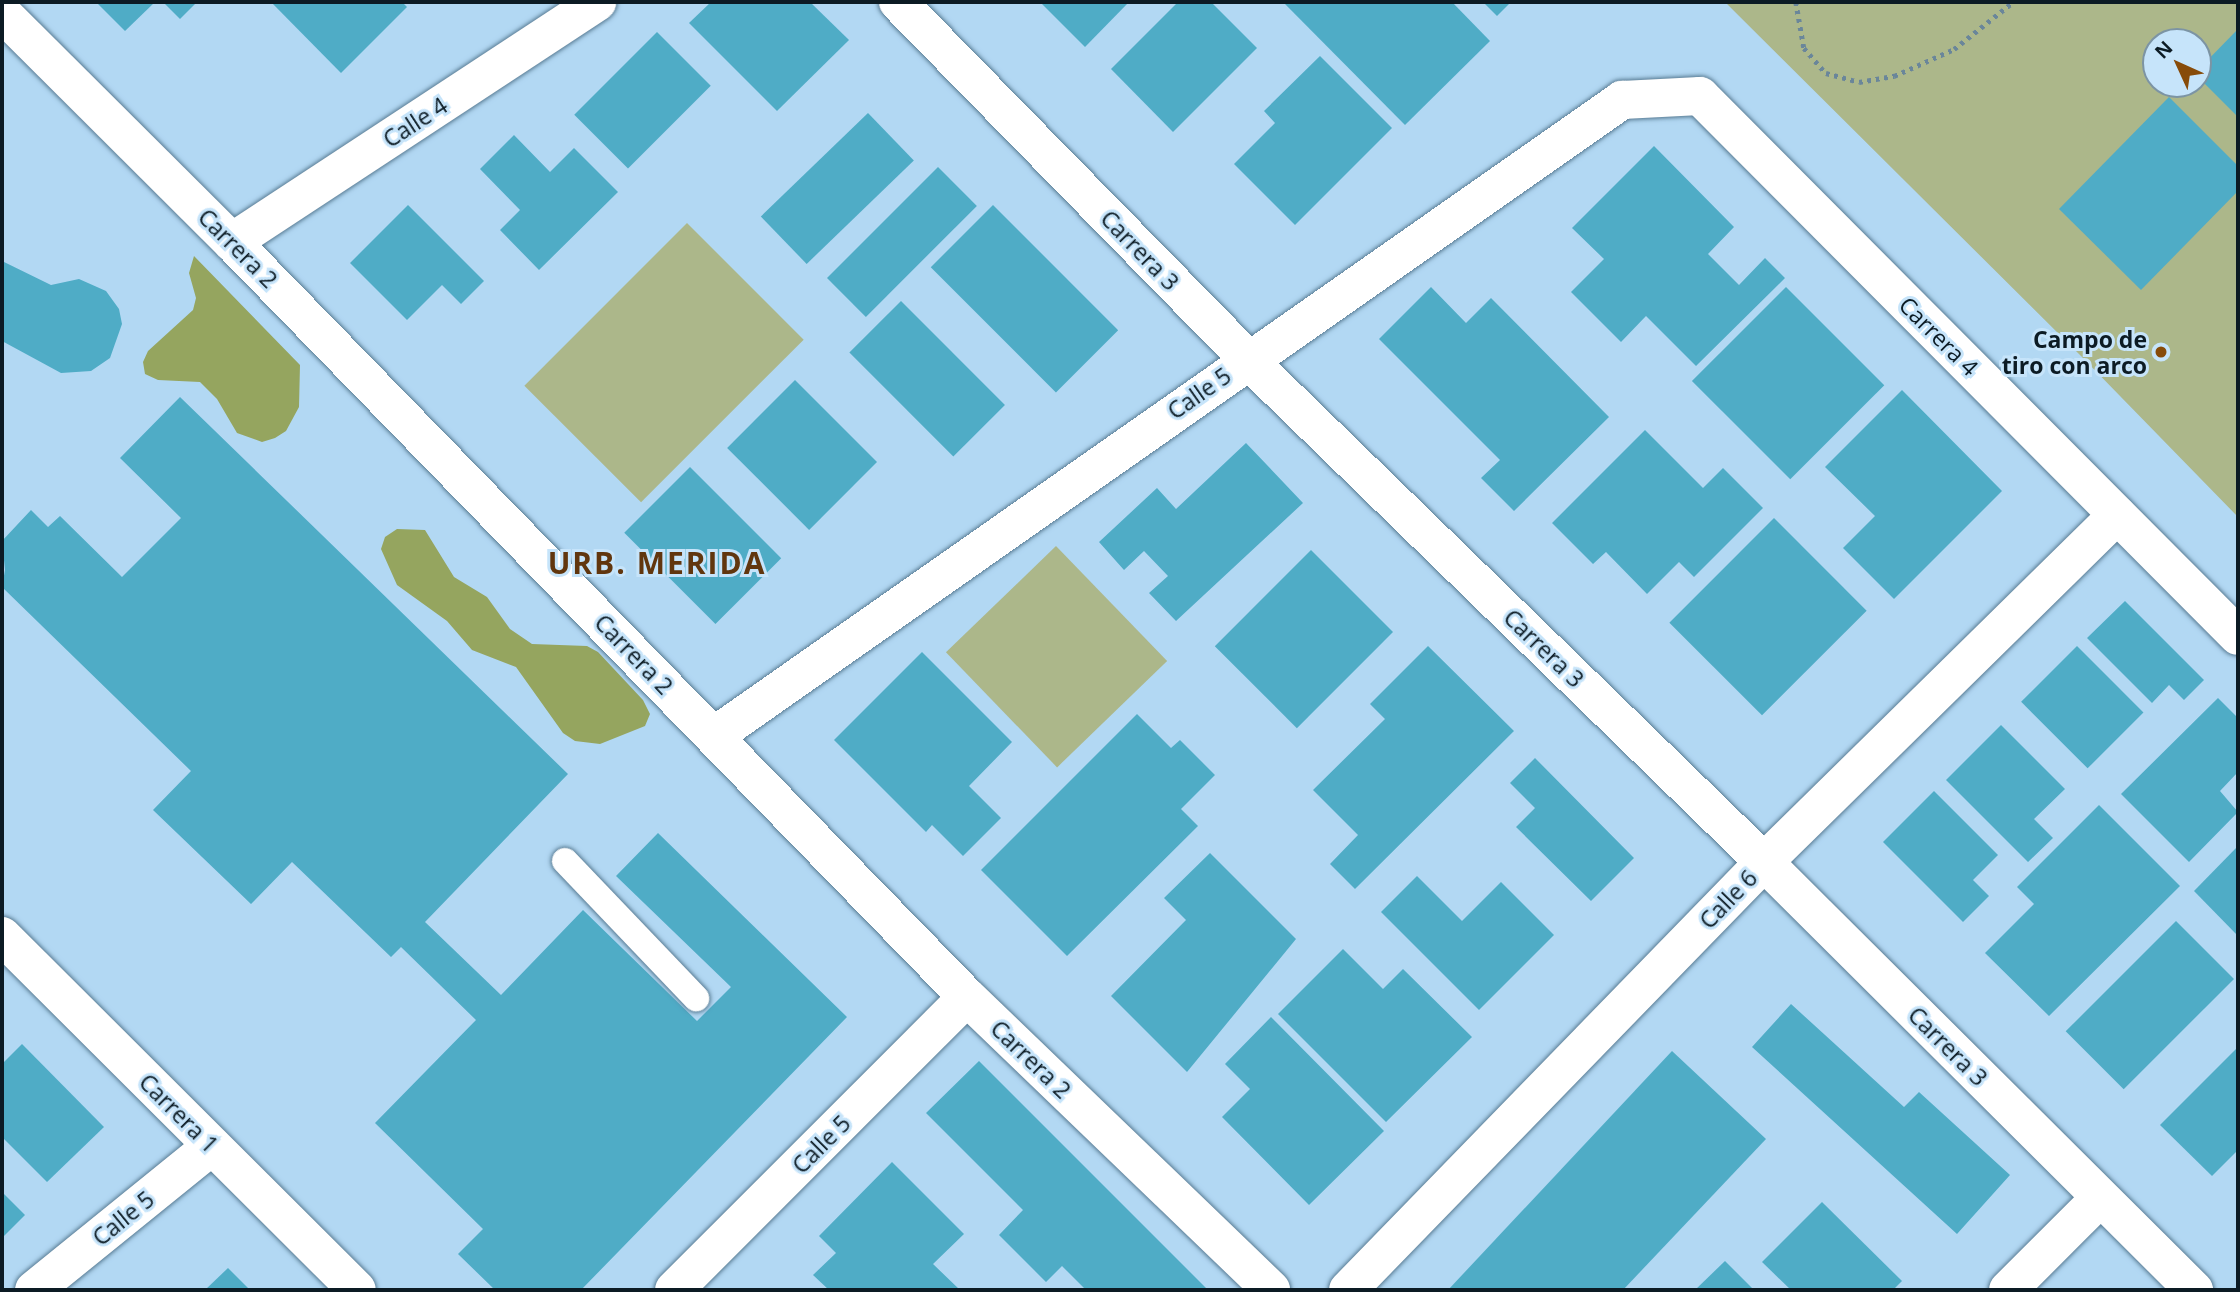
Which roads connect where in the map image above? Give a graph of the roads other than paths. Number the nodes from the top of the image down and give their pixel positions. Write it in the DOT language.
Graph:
graph roads {
  1 [pos="597,2"];
  2 [pos="898,2"];
  3 [pos="2,13"];
  4 [pos="1700,96"];
  5 [pos="232,242"];
  6 [pos="1247,359"];
  7 [pos="2117,515"];
  8 [pos="2238,636"];
  9 [pos="714,736"];
  10 [pos="565,861"];
  11 [pos="1764,862"];
  12 [pos="2,936"];
  13 [pos="696,998"];
  14 [pos="967,998"];
  15 [pos="212,1146"];
  16 [pos="2100,1198"];
  17 [pos="34,1290"];
  18 [pos="357,1290"];
  19 [pos="674,1290"];
  20 [pos="1270,1290"];
  21 [pos="1348,1290"];
  22 [pos="2008,1290"];
  23 [pos="2194,1290"];
  1 -- 5 [label="street, Calle 4"];
  2 -- 6 [label="street, Carrera 3"];
  3 -- 5 [label="street, Carrera 2"];
  4 -- 6 [label="street, Calle 5"];
  4 -- 7 [label="street, Carrera 4"];
  5 -- 9 [label="street, Carrera 2"];
  6 -- 9 [label="street, Calle 5"];
  6 -- 11 [label="street, Carrera 3"];
  7 -- 8 [label="street, Carrera 4"];
  7 -- 11 [label="street, Calle 6"];
  9 -- 14 [label="street, Carrera 2"];
  10 -- 13 [label="lane"];
  11 -- 16 [label="street, Carrera 3"];
  11 -- 21 [label="street, Calle 6"];
  12 -- 15 [label="street, Carrera 1"];
  14 -- 19 [label="street, Calle 5"];
  14 -- 20 [label="street, Carrera 2"];
  15 -- 17 [label="street, Calle 5"];
  15 -- 18 [label="street, Carrera 1"];
  16 -- 22 [label="street"];
  16 -- 23 [label="street, Carrera 3"];
}
